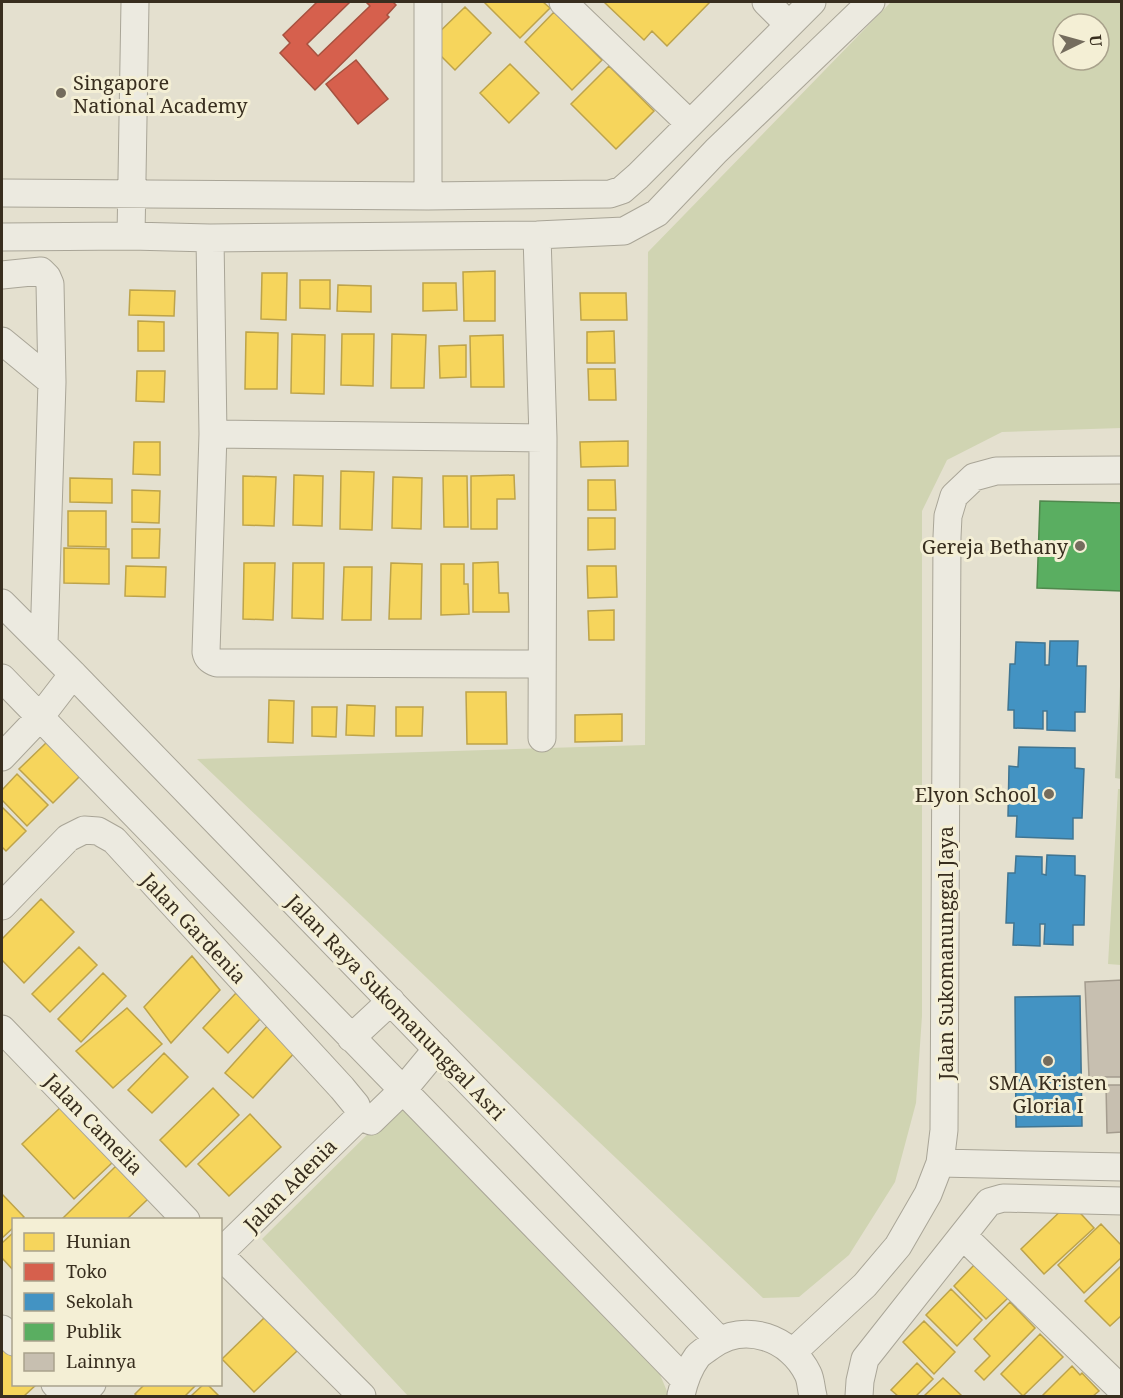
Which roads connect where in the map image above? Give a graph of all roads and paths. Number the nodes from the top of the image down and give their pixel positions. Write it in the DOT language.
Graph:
graph roads {
  1 [pos="135,2"];
  2 [pos="428,2"];
  3 [pos="563,2"];
  4 [pos="766,2"];
  5 [pos="812,2"];
  6 [pos="871,2"];
  7 [pos="789,25"];
  8 [pos="690,123"];
  9 [pos="638,176"];
  10 [pos="2,193"];
  11 [pos="132,193"];
  12 [pos="610,194"];
  13 [pos="428,196"];
  14 [pos="657,213"];
  15 [pos="624,231"];
  16 [pos="537,235"];
  17 [pos="130,236"];
  18 [pos="2,237"];
  19 [pos="210,238"];
  20 [pos="2,275"];
  21 [pos="2,341"];
  22 [pos="52,382"];
  23 [pos="213,434"];
  24 [pos="543,438"];
  25 [pos="1122,470"];
  26 [pos="2,603"];
  27 [pos="44,644"];
  28 [pos="542,664"];
  29 [pos="74,674"];
  30 [pos="2,678"];
  31 [pos="40,717"];
  32 [pos="542,738"];
  33 [pos="2,757"];
  34 [pos="2,906"];
  35 [pos="391,1000"];
  36 [pos="2,1029"];
  37 [pos="351,1038"];
  38 [pos="437,1049"];
  39 [pos="396,1083"];
  40 [pos="362,1114"];
  41 [pos="940,1163"];
  42 [pos="1122,1167"];
  43 [pos="1122,1201"];
  44 [pos="184,1218"];
  45 [pos="963,1236"];
  46 [pos="222,1252"];
  47 [pos="222,1256"];
  48 [pos="719,1340"];
  49 [pos="793,1352"];
  50 [pos="683,1388"];
  51 [pos="860,1389"];
  52 [pos="1122,1390"];
  53 [pos="362,1396"];
  54 [pos="813,1396"];
  1 -- 11 [label="street"];
  2 -- 13 [label="street"];
  3 -- 8 [label="street"];
  4 -- 7 [label="street"];
  5 -- 7 [label="street"];
  6 -- 14 [label="street"];
  7 -- 8 [label="street"];
  8 -- 9 [label="street"];
  9 -- 12 [label="street"];
  9 -- 14 [label="street"];
  10 -- 11 [label="street"];
  11 -- 13 [label="street"];
  11 -- 17 [label="street"];
  12 -- 13 [label="street"];
  12 -- 15 [label="street"];
  14 -- 15 [label="street"];
  15 -- 16 [label="street"];
  16 -- 19 [label="street"];
  16 -- 24 [label="street"];
  17 -- 18 [label="street"];
  17 -- 19 [label="street"];
  19 -- 23 [label="street"];
  20 -- 22 [label="street"];
  21 -- 22 [label="street"];
  22 -- 27 [label="street"];
  23 -- 24 [label="street"];
  23 -- 28 [label="street"];
  24 -- 28 [label="street"];
  25 -- 41 [label="street, Jalan Sukomanunggal Jaya"];
  26 -- 27 [label="street, Jalan Raya Sukomanunggal Asri"];
  27 -- 29 [label="street, Jalan Raya Sukomanunggal Asri"];
  28 -- 32 [label="street"];
  29 -- 31 [label="street"];
  29 -- 35 [label="street, Jalan Raya Sukomanunggal Asri"];
  30 -- 31 [label="street"];
  31 -- 33 [label="street"];
  31 -- 37 [label="street"];
  34 -- 40 [label="street, Jalan Gardenia"];
  35 -- 37 [label="street"];
  35 -- 38 [label="street, Jalan Raya Sukomanunggal Asri"];
  36 -- 44 [label="street, Jalan Camelia"];
  37 -- 39 [label="street"];
  38 -- 39 [label="street, Jalan Adenia"];
  38 -- 48 [label="street, Jalan Raya Sukomanunggal Asri"];
  39 -- 40 [label="street, Jalan Adenia"];
  39 -- 50 [label="street"];
  40 -- 46 [label="street, Jalan Adenia"];
  41 -- 42 [label="street"];
  41 -- 49 [label="street, Jalan Sukomanunggal Jaya"];
  43 -- 45 [label="street"];
  45 -- 51 [label="street"];
  45 -- 52 [label="street"];
  47 -- 53 [label="street"];
  48 -- 49 [label="street"];
  48 -- 50 [label="street"];
  49 -- 54 [label="street"];
}
